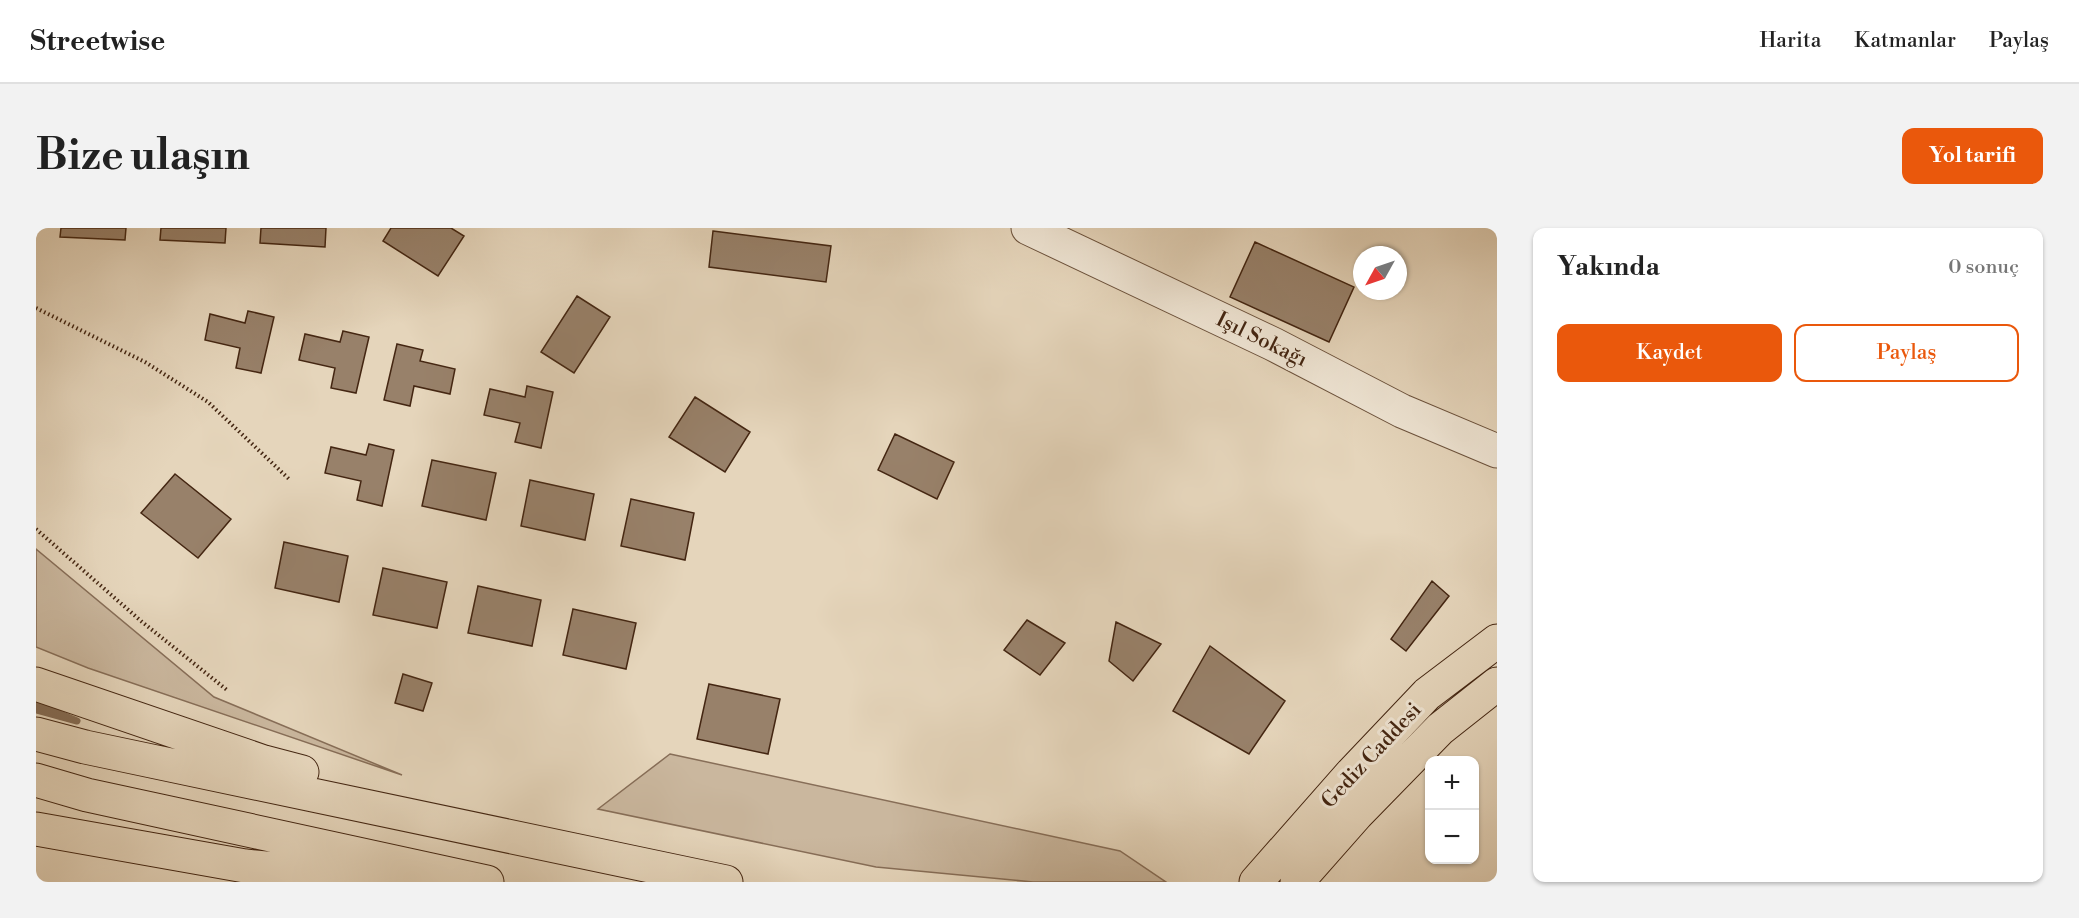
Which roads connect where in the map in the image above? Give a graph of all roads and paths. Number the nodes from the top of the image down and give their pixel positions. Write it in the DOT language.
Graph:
graph roads {
  1 [pos="1028,228"];
  2 [pos="36,308"];
  3 [pos="1497,451"];
  4 [pos="290,480"];
  5 [pos="36,529"];
  6 [pos="1497,641"];
  7 [pos="36,684"];
  8 [pos="1497,684"];
  9 [pos="227,690"];
  10 [pos="36,735"];
  11 [pos="36,780"];
  12 [pos="36,829"];
  13 [pos="649,866"];
  14 [pos="407,882"];
  15 [pos="487,882"];
  16 [pos="726,882"];
  17 [pos="1256,882"];
  18 [pos="1297,882"];
  1 -- 3 [label="street, Işıl Sokağı"];
  2 -- 4 [label="path"];
  5 -- 9 [label="path"];
  6 -- 17 [label="main road, Gediz Caddesi"];
  7 -- 13 [label="main road"];
  8 -- 18 [label="main road, Gediz Caddesi"];
  10 -- 13 [label="main road"];
  11 -- 15 [label="main road"];
  12 -- 14 [label="main road"];
  13 -- 16 [label="main road"];
}
